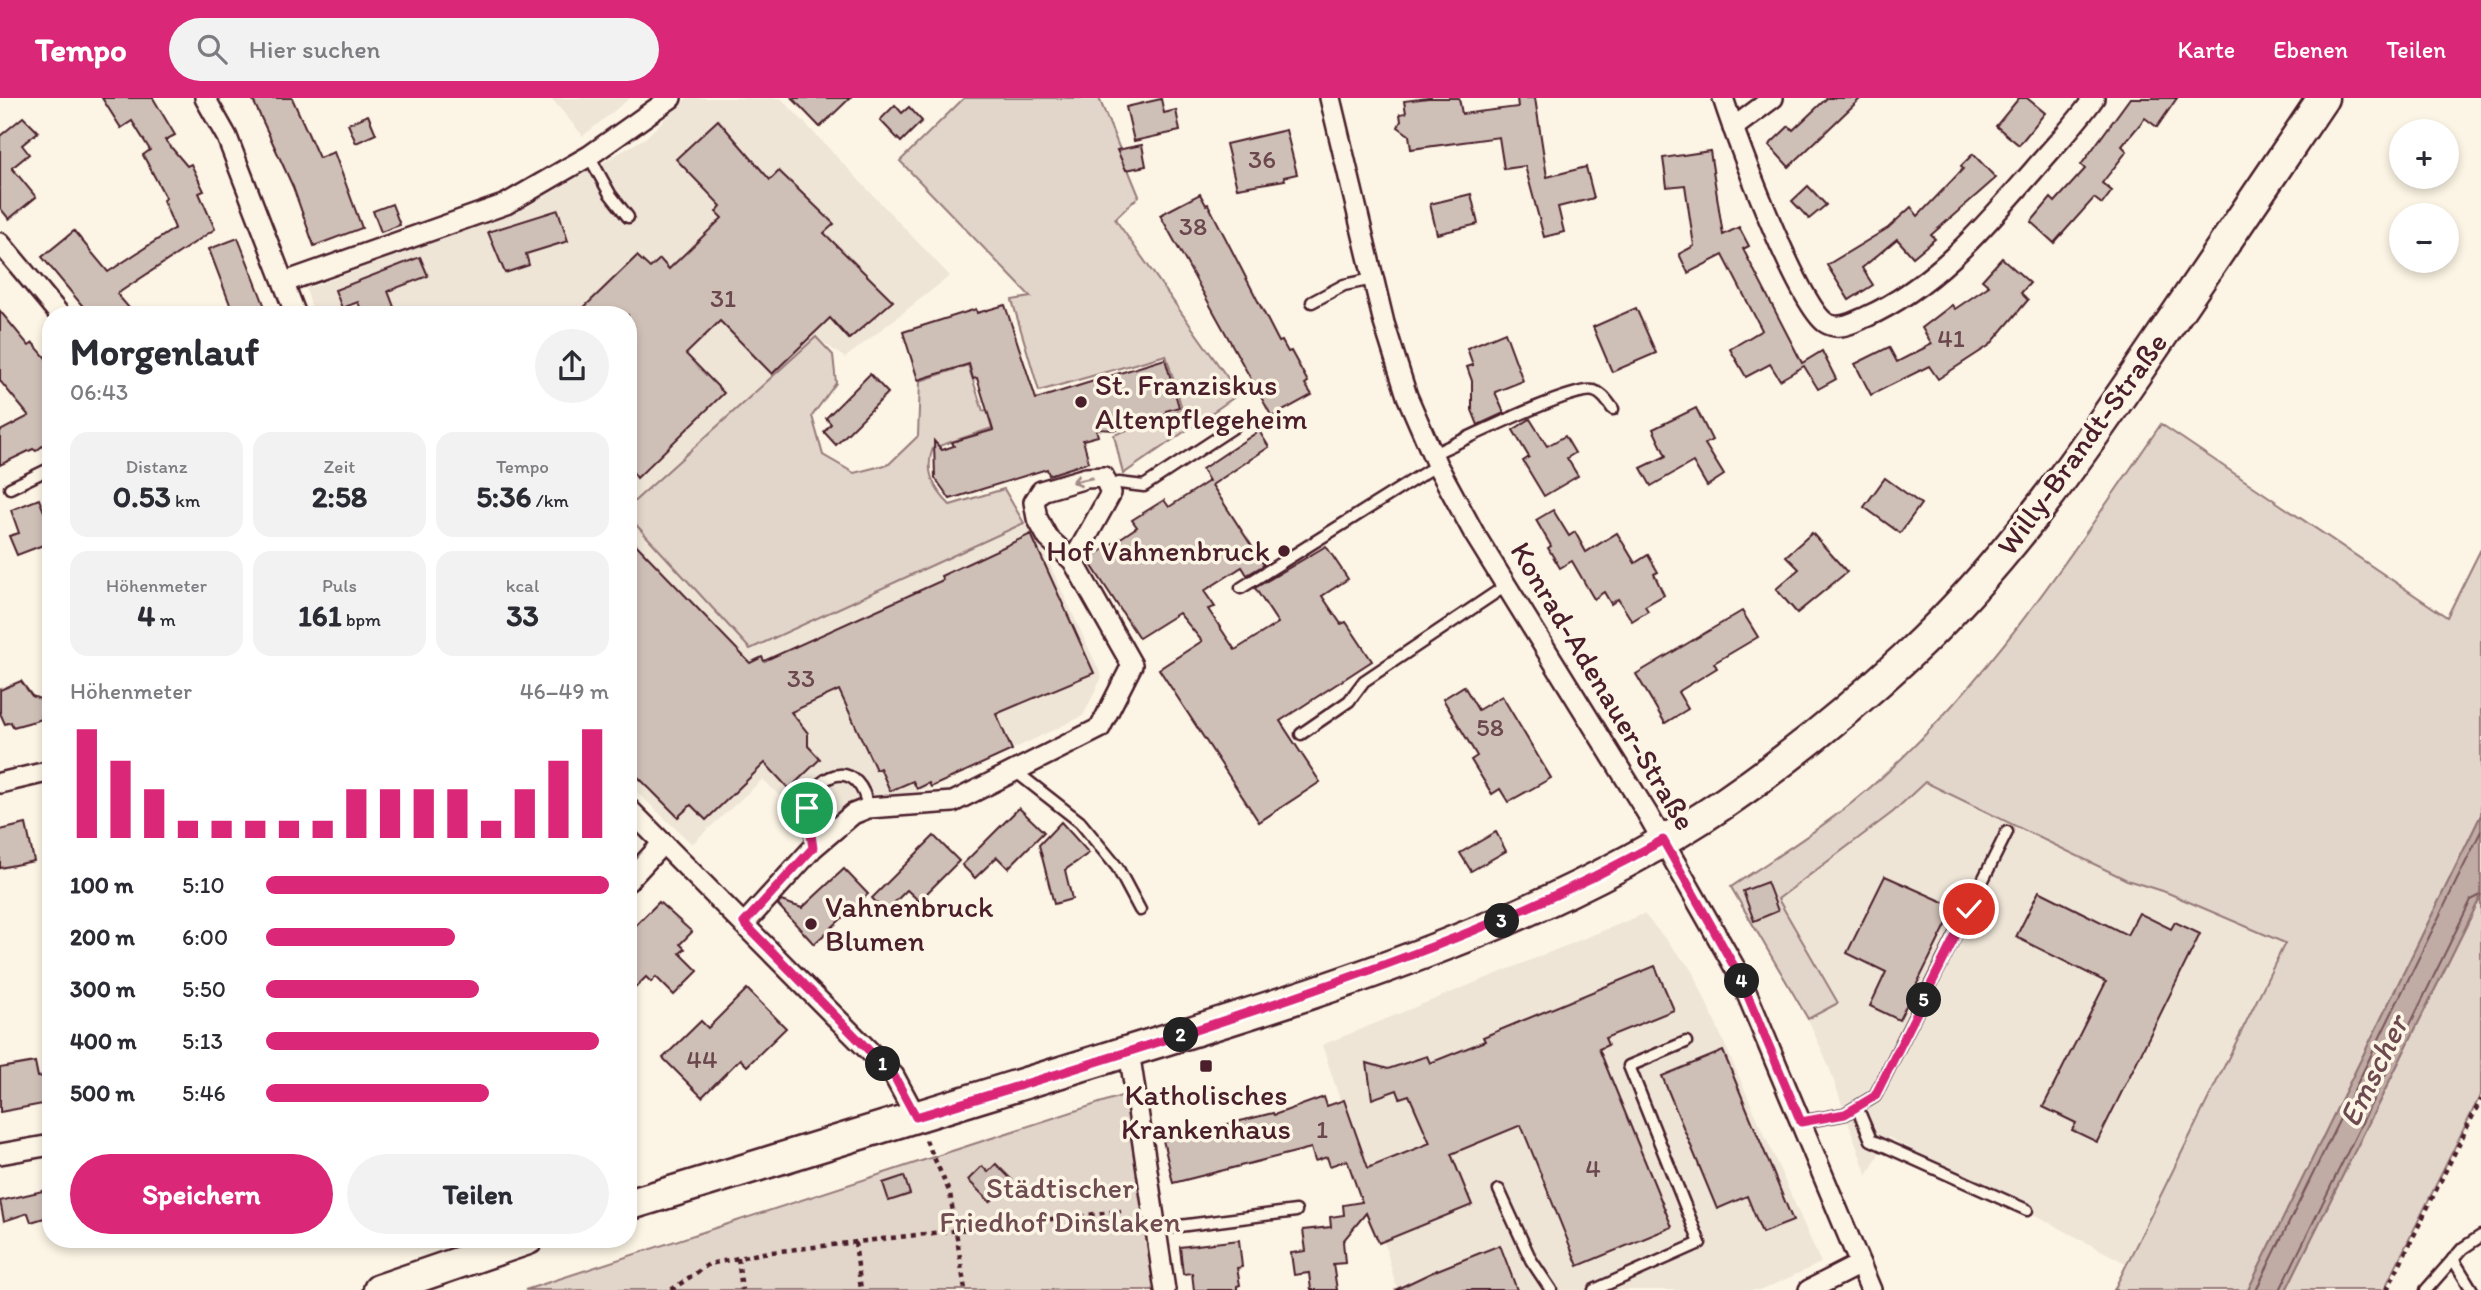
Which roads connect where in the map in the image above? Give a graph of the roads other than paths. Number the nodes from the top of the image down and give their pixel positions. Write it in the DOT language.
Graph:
graph roads {
  1 [pos="205,98"];
  2 [pos="671,98"];
  3 [pos="1330,98"];
  4 [pos="1723,98"];
  5 [pos="1773,98"];
  6 [pos="2094,98"];
  7 [pos="2323,98"];
  8 [pos="1733,128"];
  9 [pos="589,156"];
  10 [pos="628,218"];
  11 [pos="0,243"];
  12 [pos="1373,279"];
  13 [pos="285,282"];
  14 [pos="1312,302"];
  15 [pos="53,306"];
  16 [pos="293,306"];
  17 [pos="1613,409"];
  18 [pos="1234,427"];
  19 [pos="1435,460"];
  20 [pos="42,472"];
  21 [pos="1109,487"];
  22 [pos="10,488"];
  23 [pos="1073,561"];
  24 [pos="1507,585"];
  25 [pos="1241,588"];
  26 [pos="1301,734"];
  27 [pos="1015,771"];
  28 [pos="42,773"];
  29 [pos="0,783"];
  30 [pos="868,808"];
  31 [pos="637,817"];
  32 [pos="2007,832"];
  33 [pos="1663,840"];
  34 [pos="663,843"];
  35 [pos="813,848"];
  36 [pos="637,871"];
  37 [pos="1140,910"];
  38 [pos="744,923"];
  39 [pos="1686,1042"];
  40 [pos="1129,1051"];
  41 [pos="1857,1107"];
  42 [pos="916,1117"];
  43 [pos="1801,1122"];
  44 [pos="42,1147"];
  45 [pos="0,1154"];
  46 [pos="1499,1190"];
  47 [pos="637,1202"];
  48 [pos="2027,1210"];
  49 [pos="1296,1211"];
  50 [pos="1156,1228"];
  51 [pos="2481,1236"];
  52 [pos="502,1248"];
  53 [pos="2453,1259"];
  54 [pos="1860,1264"];
  55 [pos="379,1290"];
  56 [pos="1165,1290"];
  57 [pos="1551,1290"];
  58 [pos="1594,1290"];
  59 [pos="1809,1290"];
  60 [pos="1871,1290"];
  61 [pos="2426,1290"];
  62 [pos="2472,1290"];
  1 -- 13 [label="street"];
  2 -- 9 [label="street"];
  3 -- 12 [label="street, Konrad-Adenauer-Straße"];
  4 -- 8 [label="street"];
  5 -- 8 [label="street"];
  6 -- 8 [label="street"];
  7 -- 33 [label="main road, Willy-Brandt-Straße"];
  9 -- 10 [label="lane"];
  9 -- 13 [label="street"];
  11 -- 15 [label="street"];
  12 -- 14 [label="lane"];
  12 -- 19 [label="street, Konrad-Adenauer-Straße"];
  13 -- 16 [label="street"];
  17 -- 19 [label="lane"];
  18 -- 21 [label="lane"];
  19 -- 24 [label="street, Konrad-Adenauer-Straße"];
  19 -- 25 [label="lane"];
  20 -- 22 [label="lane"];
  21 -- 23 [label="street"];
  21 -- 23 [label="street, one-way"];
  23 -- 27 [label="street"];
  24 -- 26 [label="lane"];
  24 -- 33 [label="street, Konrad-Adenauer-Straße"];
  27 -- 30 [label="street"];
  27 -- 37 [label="lane"];
  28 -- 29 [label="street"];
  30 -- 35 [label="street"];
  30 -- 35 [label="lane"];
  31 -- 34 [label="street"];
  32 -- 41 [label="lane"];
  33 -- 40 [label="main road, Willy-Brandt-Straße"];
  33 -- 43 [label="street, Konrad-Adenauer-Straße"];
  34 -- 36 [label="street"];
  34 -- 38 [label="street"];
  35 -- 38 [label="street"];
  38 -- 42 [label="street"];
  39 -- 58 [label="lane"];
  40 -- 42 [label="main road, Willy-Brandt-Straße"];
  40 -- 50 [label="street"];
  41 -- 43 [label="lane"];
  41 -- 48 [label="lane"];
  42 -- 47 [label="main road, Willy-Brandt-Straße"];
  43 -- 54 [label="street, Konrad-Adenauer-Straße"];
  44 -- 45 [label="street"];
  46 -- 57 [label="lane"];
  49 -- 50 [label="lane"];
  50 -- 56 [label="street"];
  51 -- 53 [label="lane"];
  52 -- 55 [label="main road"];
  53 -- 61 [label="lane"];
  53 -- 62 [label="lane"];
  54 -- 59 [label="street"];
  54 -- 60 [label="street, Konrad-Adenauer-Straße"];
}
